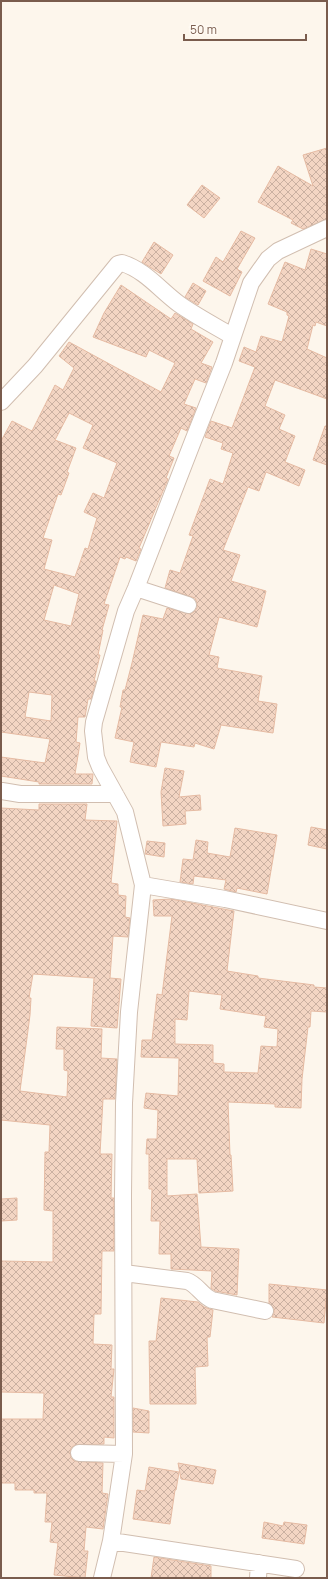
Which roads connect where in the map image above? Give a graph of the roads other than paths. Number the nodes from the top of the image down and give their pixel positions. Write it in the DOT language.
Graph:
graph roads {
  1 [pos="327,228"];
  2 [pos="232,336"];
  3 [pos="1,402"];
  4 [pos="136,588"];
  5 [pos="188,605"];
  6 [pos="2,791"];
  7 [pos="115,794"];
  8 [pos="143,885"];
  9 [pos="327,921"];
  10 [pos="124,1273"];
  11 [pos="265,1311"];
  12 [pos="79,1452"];
  13 [pos="124,1454"];
  14 [pos="111,1541"];
  15 [pos="296,1569"];
  16 [pos="259,1571"];
  17 [pos="102,1578"];
  1 -- 2 [label="street"];
  2 -- 3 [label="street"];
  2 -- 4 [label="street"];
  4 -- 5 [label="street"];
  4 -- 7 [label="street"];
  6 -- 7 [label="street"];
  7 -- 8 [label="street"];
  8 -- 9 [label="street"];
  8 -- 10 [label="street"];
  10 -- 11 [label="street"];
  10 -- 13 [label="street"];
  12 -- 13 [label="street"];
  13 -- 14 [label="street"];
  14 -- 16 [label="street"];
  14 -- 17 [label="street"];
  15 -- 16 [label="street"];
}
